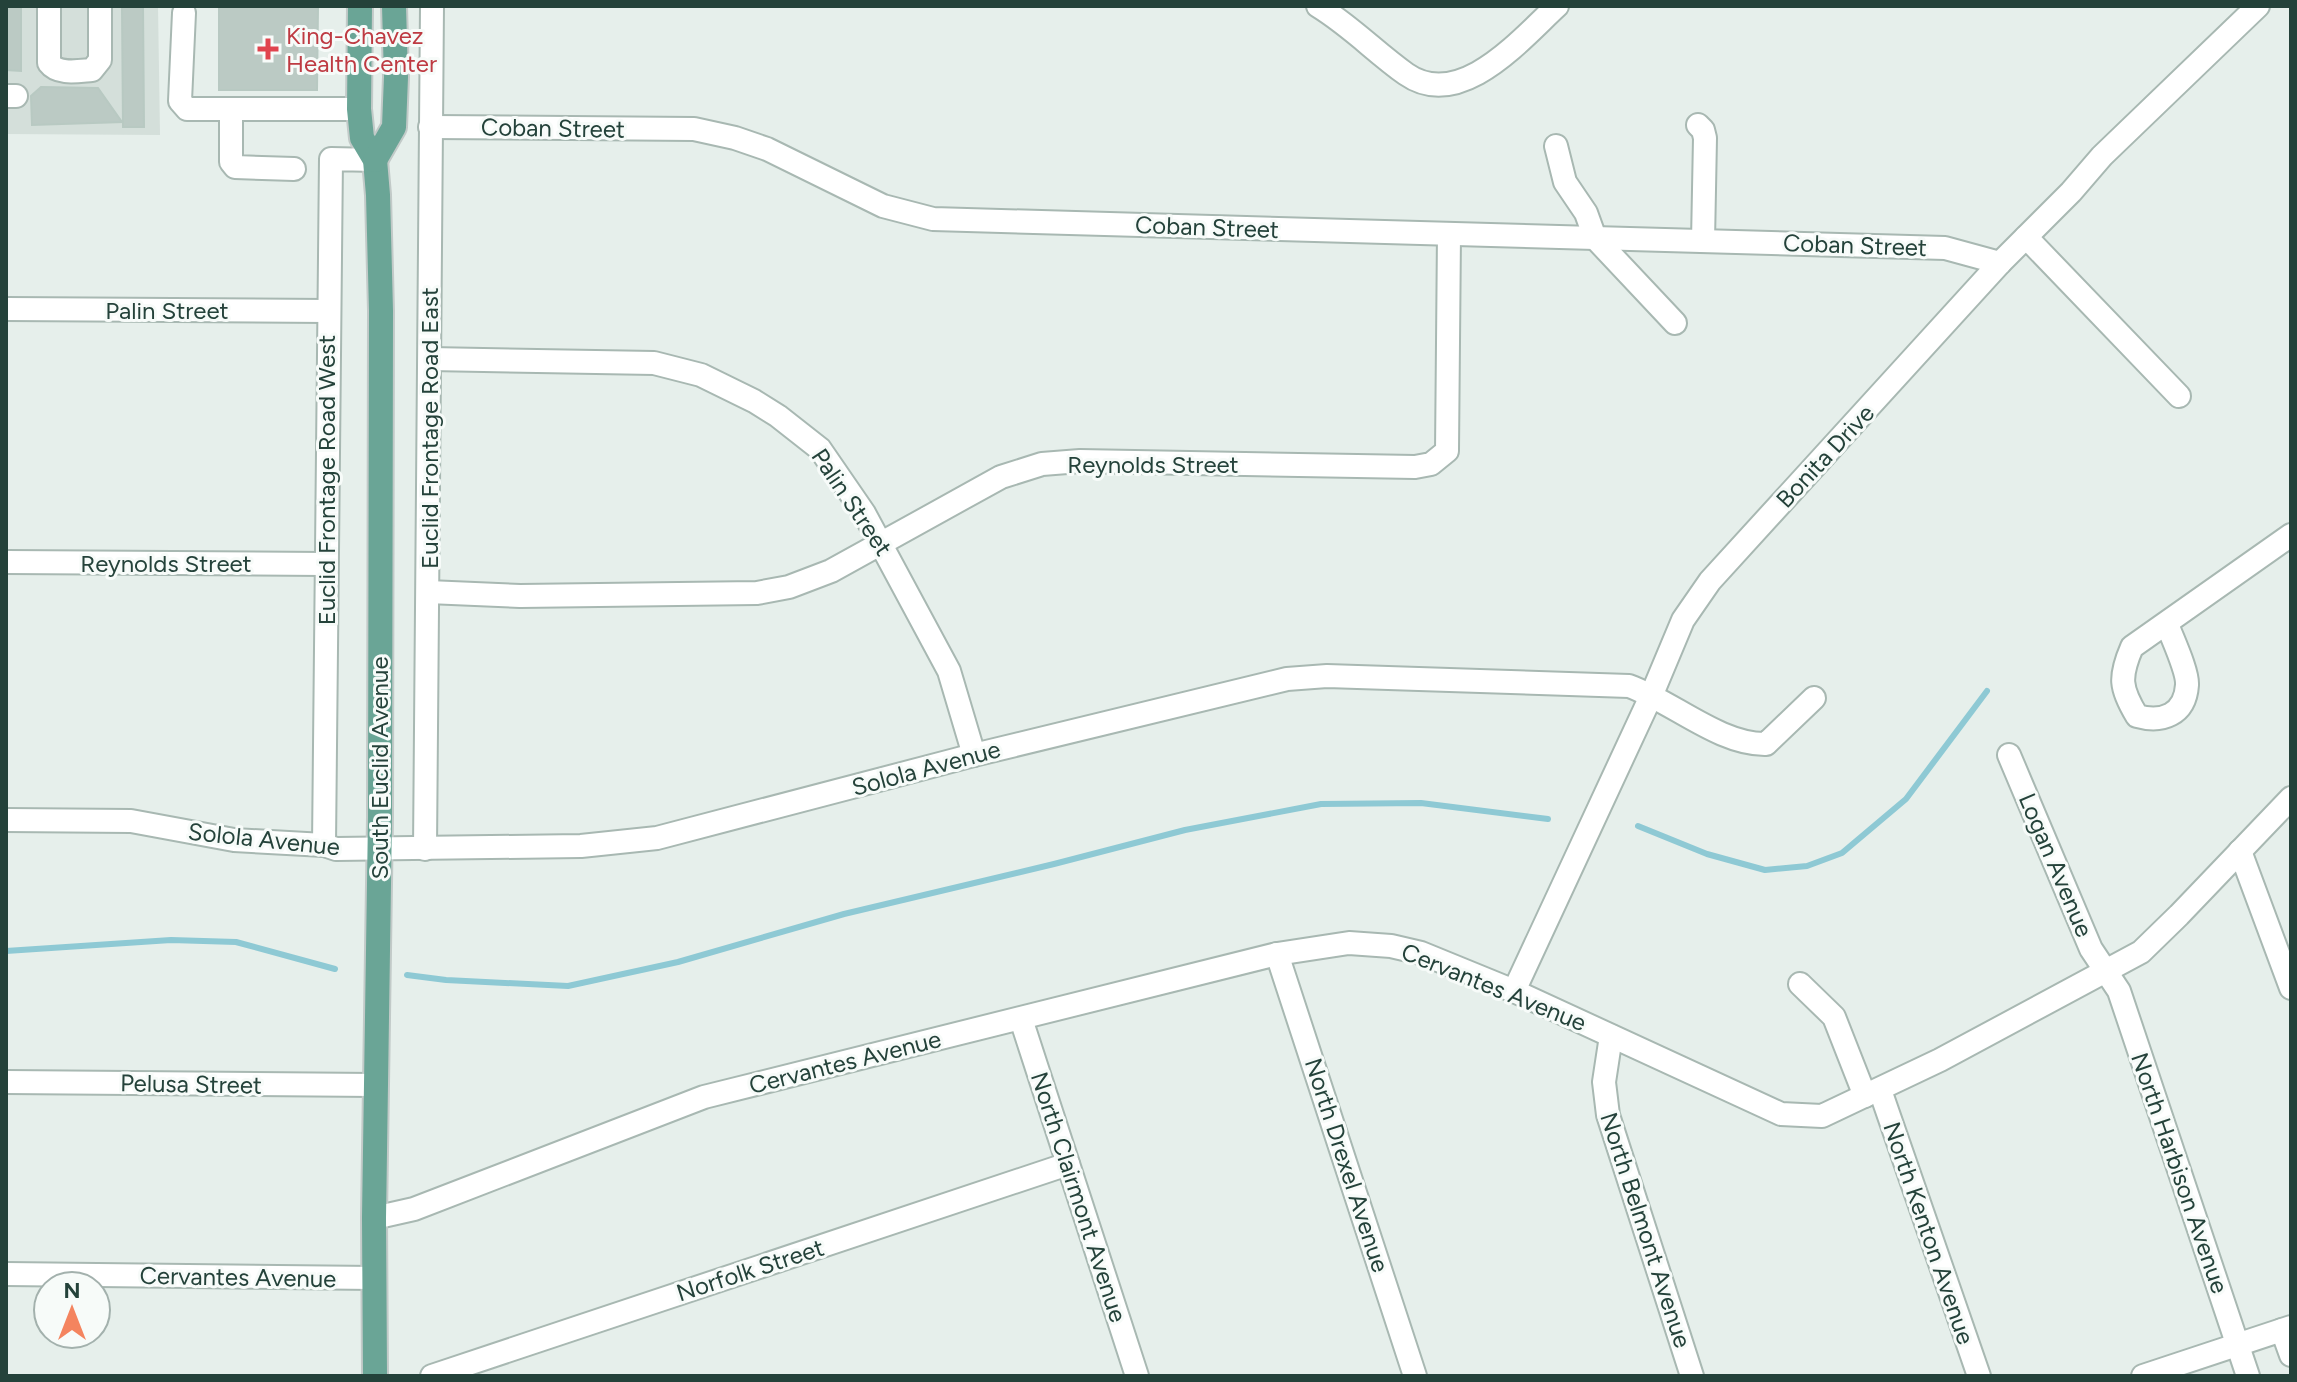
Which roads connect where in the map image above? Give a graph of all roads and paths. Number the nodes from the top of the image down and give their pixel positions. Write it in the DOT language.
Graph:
graph roads {
  1 [pos="49,6"];
  2 [pos="100,6"];
  3 [pos="360,6"];
  4 [pos="394,6"];
  5 [pos="432,6"];
  6 [pos="1318,6"];
  7 [pos="1557,6"];
  8 [pos="2247,9"];
  9 [pos="184,13"];
  10 [pos="1347,15"];
  11 [pos="359,109"];
  12 [pos="231,111"];
  13 [pos="1698,125"];
  14 [pos="430,127"];
  15 [pos="1556,146"];
  16 [pos="375,160"];
  17 [pos="294,169"];
  18 [pos="1449,234"];
  19 [pos="2026,237"];
  20 [pos="1595,238"];
  21 [pos="1703,241"];
  22 [pos="2000,263"];
  23 [pos="6,309"];
  24 [pos="328,311"];
  25 [pos="1675,323"];
  26 [pos="430,359"];
  27 [pos="2179,396"];
  28 [pos="2291,535"];
  29 [pos="879,543"];
  30 [pos="6,562"];
  31 [pos="325,564"];
  32 [pos="428,592"];
  33 [pos="2167,624"];
  34 [pos="1652,694"];
  35 [pos="1814,698"];
  36 [pos="974,755"];
  37 [pos="2009,755"];
  38 [pos="2291,798"];
  39 [pos="6,820"];
  40 [pos="324,845"];
  41 [pos="425,849"];
  42 [pos="379,850"];
  43 [pos="2240,851"];
  44 [pos="1277,954"];
  45 [pos="2106,973"];
  46 [pos="1800,984"];
  47 [pos="2291,988"];
  48 [pos="1514,991"];
  49 [pos="1021,1019"];
  50 [pos="1611,1036"];
  51 [pos="6,1082"];
  52 [pos="375,1085"];
  53 [pos="1872,1093"];
  54 [pos="1068,1164"];
  55 [pos="374,1218"];
  56 [pos="6,1274"];
  57 [pos="375,1278"];
  58 [pos="2287,1329"];
  59 [pos="2238,1344"];
  60 [pos="2291,1355"];
  61 [pos="375,1376"];
  62 [pos="432,1376"];
  63 [pos="1137,1376"];
  64 [pos="1415,1376"];
  65 [pos="1692,1376"];
  66 [pos="1979,1376"];
  67 [pos="2143,1376"];
  68 [pos="2248,1376"];
  1 -- 2 [label="street"];
  3 -- 11 [label="main road, South Euclid Avenue"];
  4 -- 16 [label="main road"];
  5 -- 14 [label="street, Euclid Frontage Road East"];
  6 -- 10 [label="street"];
  7 -- 10 [label="street"];
  8 -- 19 [label="street, Bonita Drive"];
  9 -- 12 [label="street"];
  11 -- 12 [label="street"];
  11 -- 16 [label="main road, South Euclid Avenue"];
  12 -- 17 [label="street"];
  13 -- 21 [label="street"];
  14 -- 18 [label="street, Coban Street"];
  14 -- 26 [label="street, Euclid Frontage Road East"];
  15 -- 20 [label="street"];
  16 -- 24 [label="street, Euclid Frontage Road West"];
  16 -- 42 [label="main road, South Euclid Avenue"];
  18 -- 20 [label="street, Coban Street"];
  18 -- 29 [label="street, Reynolds Street"];
  19 -- 22 [label="street, Bonita Drive"];
  19 -- 27 [label="street"];
  20 -- 21 [label="street, Coban Street"];
  20 -- 25 [label="street"];
  21 -- 22 [label="street, Coban Street"];
  22 -- 34 [label="street, Bonita Drive"];
  23 -- 24 [label="street, Palin Street"];
  24 -- 31 [label="street, Euclid Frontage Road West"];
  26 -- 29 [label="street, Palin Street"];
  26 -- 32 [label="street, Euclid Frontage Road East"];
  28 -- 33 [label="street"];
  29 -- 32 [label="street, Reynolds Street"];
  29 -- 36 [label="street, Palin Street"];
  30 -- 31 [label="street, Reynolds Street"];
  31 -- 40 [label="street, Euclid Frontage Road West"];
  32 -- 41 [label="street, Euclid Frontage Road East"];
  34 -- 35 [label="street, Solola Avenue"];
  34 -- 36 [label="street, Solola Avenue"];
  34 -- 48 [label="street, Bonita Drive"];
  36 -- 41 [label="street, Solola Avenue"];
  37 -- 45 [label="street, Logan Avenue"];
  38 -- 43 [label="street, Cervantes Avenue"];
  39 -- 40 [label="street, Solola Avenue"];
  40 -- 42 [label="street, Solola Avenue"];
  41 -- 42 [label="street, Solola Avenue"];
  42 -- 52 [label="main road, South Euclid Avenue"];
  43 -- 45 [label="street, Cervantes Avenue"];
  43 -- 47 [label="street"];
  44 -- 48 [label="street, Cervantes Avenue"];
  44 -- 49 [label="street, Cervantes Avenue"];
  44 -- 64 [label="street, North Drexel Avenue"];
  45 -- 53 [label="street, Cervantes Avenue"];
  45 -- 59 [label="street, North Harbison Avenue"];
  46 -- 53 [label="street, North Kenton Avenue"];
  48 -- 50 [label="street, Cervantes Avenue"];
  49 -- 54 [label="street, North Clairmont Avenue"];
  49 -- 55 [label="street, Cervantes Avenue"];
  50 -- 53 [label="street, Cervantes Avenue"];
  50 -- 65 [label="street, North Belmont Avenue"];
  51 -- 52 [label="street, Pelusa Street"];
  52 -- 55 [label="main road, South Euclid Avenue"];
  53 -- 66 [label="street, North Kenton Avenue"];
  54 -- 62 [label="street, Norfolk Street"];
  54 -- 63 [label="street, North Clairmont Avenue"];
  55 -- 57 [label="main road, South Euclid Avenue"];
  56 -- 57 [label="street, Cervantes Avenue"];
  57 -- 61 [label="main road, South Euclid Avenue"];
  58 -- 59 [label="street"];
  58 -- 60 [label="street"];
  59 -- 67 [label="street"];
  59 -- 68 [label="street, North Harbison Avenue"];
}
